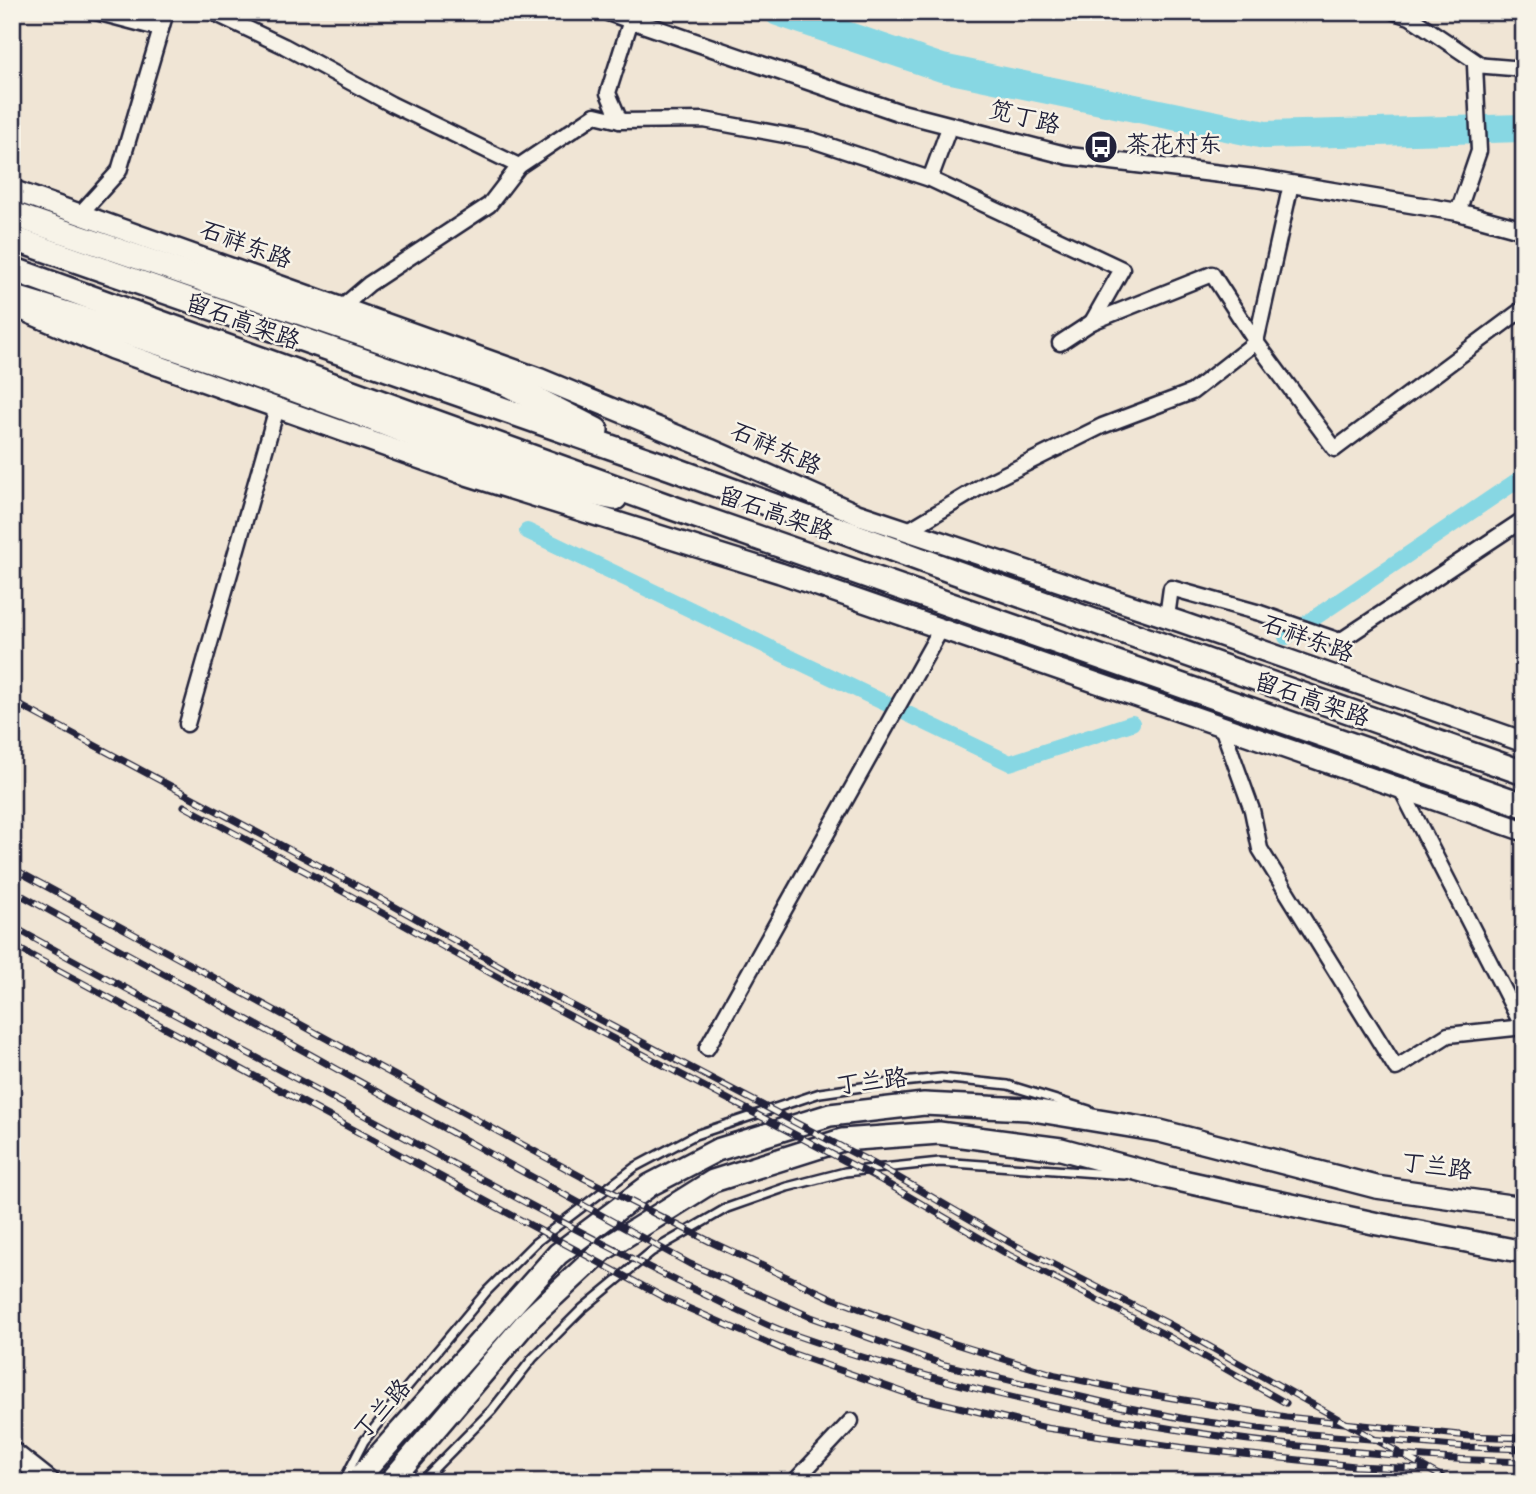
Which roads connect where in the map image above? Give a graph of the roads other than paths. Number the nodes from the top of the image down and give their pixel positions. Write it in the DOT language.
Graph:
graph roads {
  1 [pos="96,12"];
  2 [pos="166,12"];
  3 [pos="212,12"];
  4 [pos="608,12"];
  5 [pos="1394,12"];
  6 [pos="1409,15"];
  7 [pos="631,20"];
  8 [pos="161,29"];
  9 [pos="1482,65"];
  10 [pos="1524,69"];
  11 [pos="620,121"];
  12 [pos="950,125"];
  13 [pos="519,166"];
  14 [pos="930,179"];
  15 [pos="1291,184"];
  16 [pos="12,190"];
  17 [pos="1458,212"];
  18 [pos="12,214"];
  19 [pos="80,214"];
  20 [pos="1524,230"];
  21 [pos="12,238"];
  22 [pos="12,269"];
  23 [pos="12,297"];
  24 [pos="12,306"];
  25 [pos="341,307"];
  26 [pos="1524,308"];
  27 [pos="1092,322"];
  28 [pos="1060,342"];
  29 [pos="1256,342"];
  30 [pos="277,408"];
  31 [pos="671,468"];
  32 [pos="673,508"];
  33 [pos="1524,519"];
  34 [pos="908,531"];
  35 [pos="1167,617"];
  36 [pos="941,629"];
  37 [pos="187,724"];
  38 [pos="1222,727"];
  39 [pos="1524,743"];
  40 [pos="1524,772"];
  41 [pos="1401,789"];
  42 [pos="1524,805"];
  43 [pos="1524,831"];
  44 [pos="1523,1028"];
  45 [pos="707,1048"];
  46 [pos="1160,1131"];
  47 [pos="1169,1178"];
  48 [pos="1524,1208"];
  49 [pos="1524,1252"];
  50 [pos="851,1421"];
  51 [pos="12,1452"];
  52 [pos="50,1482"];
  53 [pos="343,1482"];
  54 [pos="355,1482"];
  55 [pos="390,1482"];
  56 [pos="421,1482"];
  57 [pos="794,1482"];
  1 -- 8 [label="street"];
  2 -- 8 [label="street"];
  3 -- 13 [label="street"];
  4 -- 7 [label="street, 笕丁路"];
  5 -- 6 [label="street"];
  6 -- 9 [label="street"];
  7 -- 11 [label="street"];
  7 -- 12 [label="street, 笕丁路"];
  8 -- 19 [label="street"];
  9 -- 10 [label="street"];
  9 -- 17 [label="street"];
  11 -- 13 [label="street"];
  11 -- 14 [label="street"];
  12 -- 14 [label="street"];
  12 -- 15 [label="street, 笕丁路"];
  13 -- 25 [label="street"];
  14 -- 27 [label="street"];
  15 -- 17 [label="street, 笕丁路"];
  15 -- 29 [label="street"];
  16 -- 19 [label="main road, 石祥东路"];
  17 -- 20 [label="street, 笕丁路"];
  18 -- 31 [label="highway"];
  19 -- 25 [label="main road, 石祥东路"];
  21 -- 31 [label="highway, 留石高架路"];
  22 -- 32 [label="highway, 留石高架路"];
  23 -- 32 [label="highway"];
  24 -- 30 [label="main road"];
  25 -- 34 [label="main road, 石祥东路"];
  26 -- 29 [label="street"];
  27 -- 28 [label="street"];
  27 -- 29 [label="street"];
  29 -- 34 [label="street"];
  30 -- 36 [label="main road"];
  30 -- 37 [label="street"];
  31 -- 40 [label="highway, 留石高架路"];
  32 -- 42 [label="highway, 留石高架路"];
  33 -- 35 [label="street"];
  34 -- 35 [label="main road, 石祥东路"];
  35 -- 39 [label="main road, 石祥东路"];
  36 -- 38 [label="main road"];
  36 -- 45 [label="street"];
  38 -- 41 [label="main road"];
  38 -- 44 [label="street"];
  41 -- 43 [label="main road"];
  41 -- 44 [label="street"];
  46 -- 48 [label="main road, 丁兰路"];
  46 -- 53 [label="lane"];
  46 -- 54 [label="main road, 丁兰路"];
  47 -- 49 [label="main road, 丁兰路"];
  47 -- 55 [label="main road, 丁兰路"];
  47 -- 56 [label="lane"];
  50 -- 57 [label="street"];
  51 -- 52 [label="main road"];
}
